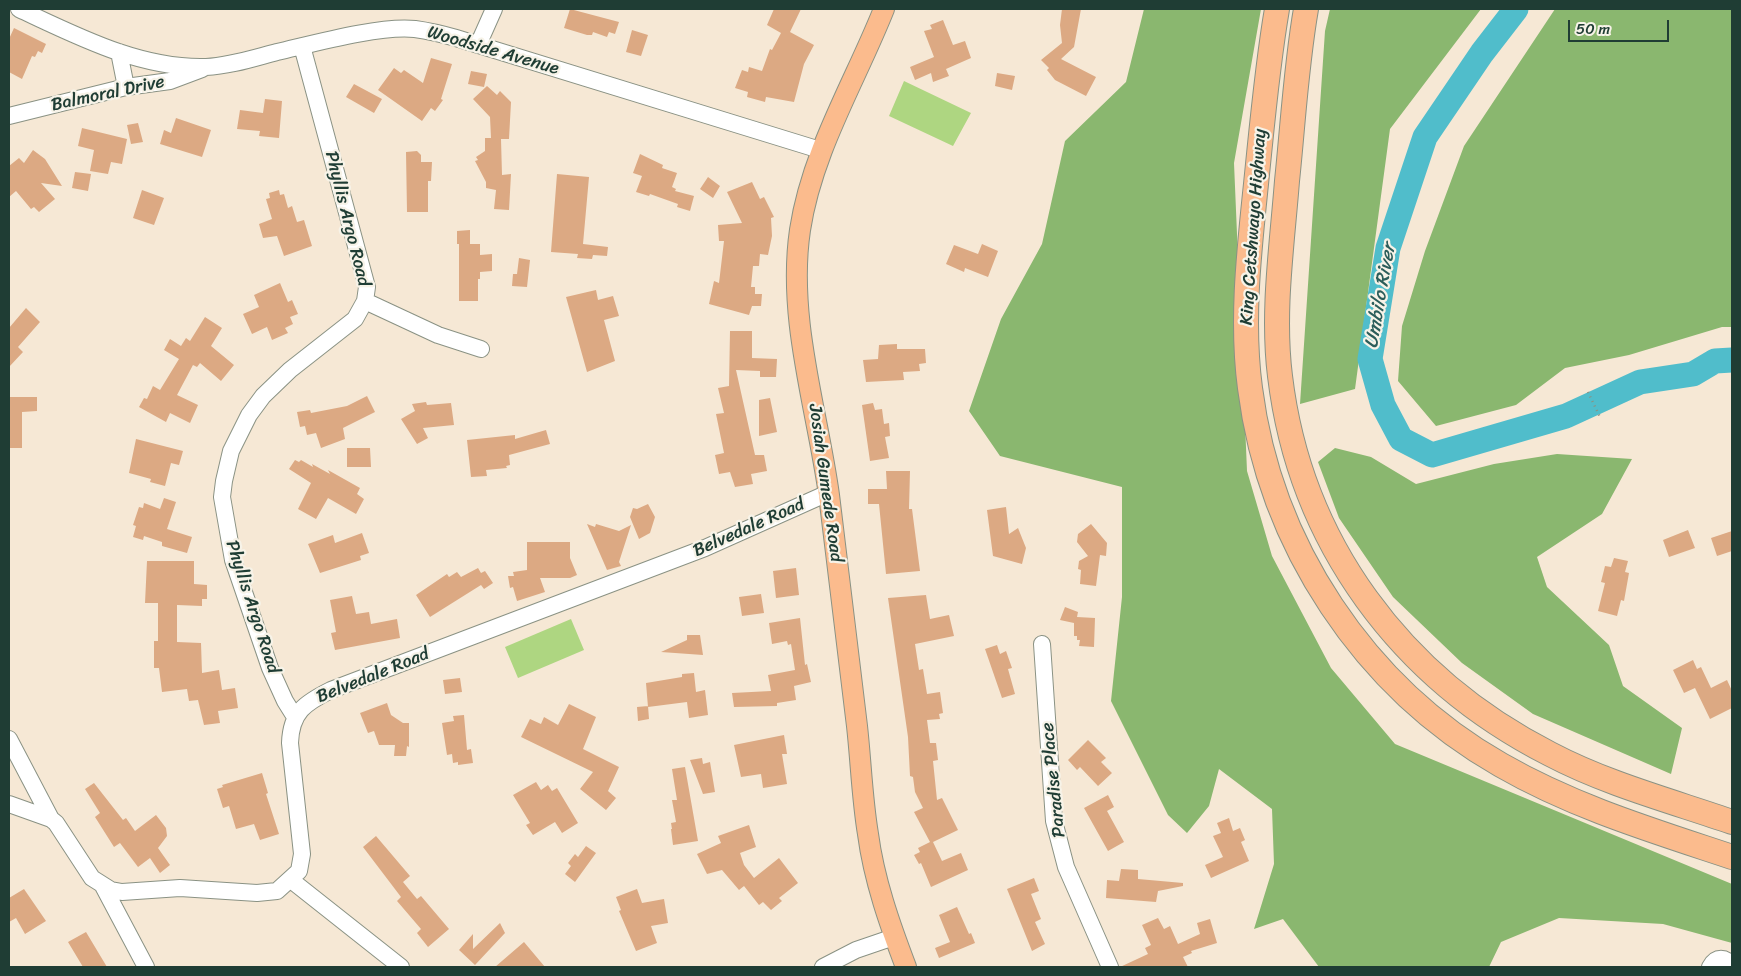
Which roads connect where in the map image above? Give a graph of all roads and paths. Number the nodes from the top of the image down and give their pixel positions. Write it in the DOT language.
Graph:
graph roads {
  1 [pos="19,9"];
  2 [pos="494,9"];
  3 [pos="884,9"];
  4 [pos="1277,9"];
  5 [pos="1306,9"];
  6 [pos="478,45"];
  7 [pos="302,46"];
  8 [pos="119,52"];
  9 [pos="206,67"];
  10 [pos="126,87"];
  11 [pos="9,116"];
  12 [pos="820,150"];
  13 [pos="365,301"];
  14 [pos="481,349"];
  15 [pos="1588,392"];
  16 [pos="1600,417"];
  17 [pos="828,493"];
  18 [pos="1042,644"];
  19 [pos="295,717"];
  20 [pos="9,739"];
  21 [pos="9,804"];
  22 [pos="51,819"];
  23 [pos="1732,822"];
  24 [pos="1732,857"];
  25 [pos="291,880"];
  26 [pos="103,886"];
  27 [pos="894,936"];
  28 [pos="146,967"];
  29 [pos="401,967"];
  30 [pos="823,967"];
  31 [pos="906,967"];
  32 [pos="1110,967"];
  33 [pos="1710,967"];
  34 [pos="1732,967"];
  1 -- 8 [label="street, Woodside Avenue"];
  2 -- 6 [label="street"];
  3 -- 12 [label="main road, Josiah Gumede Road"];
  4 -- 24 [label="highway, King Cetshwayo Highway"];
  5 -- 23 [label="highway, King Cetshwayo Highway"];
  6 -- 7 [label="street, Woodside Avenue"];
  6 -- 12 [label="street, Woodside Avenue"];
  7 -- 9 [label="street, Woodside Avenue"];
  7 -- 13 [label="street, Phyllis Argo Road"];
  8 -- 9 [label="street, Woodside Avenue"];
  8 -- 10 [label="street"];
  9 -- 10 [label="street, Balmoral Drive"];
  10 -- 11 [label="street, Balmoral Drive"];
  12 -- 17 [label="main road, Josiah Gumede Road"];
  13 -- 14 [label="street"];
  13 -- 19 [label="street, Phyllis Argo Road"];
  15 -- 16 [label="path"];
  17 -- 19 [label="street, Belvedale Road"];
  17 -- 27 [label="main road, Josiah Gumede Road"];
  18 -- 32 [label="street, Paradise Place"];
  19 -- 25 [label="street"];
  20 -- 22 [label="street"];
  21 -- 22 [label="street"];
  22 -- 26 [label="street"];
  25 -- 26 [label="street"];
  25 -- 29 [label="street"];
  26 -- 28 [label="street"];
  27 -- 30 [label="street"];
  27 -- 31 [label="main road, Josiah Gumede Road"];
  33 -- 34 [label="street"];
}
